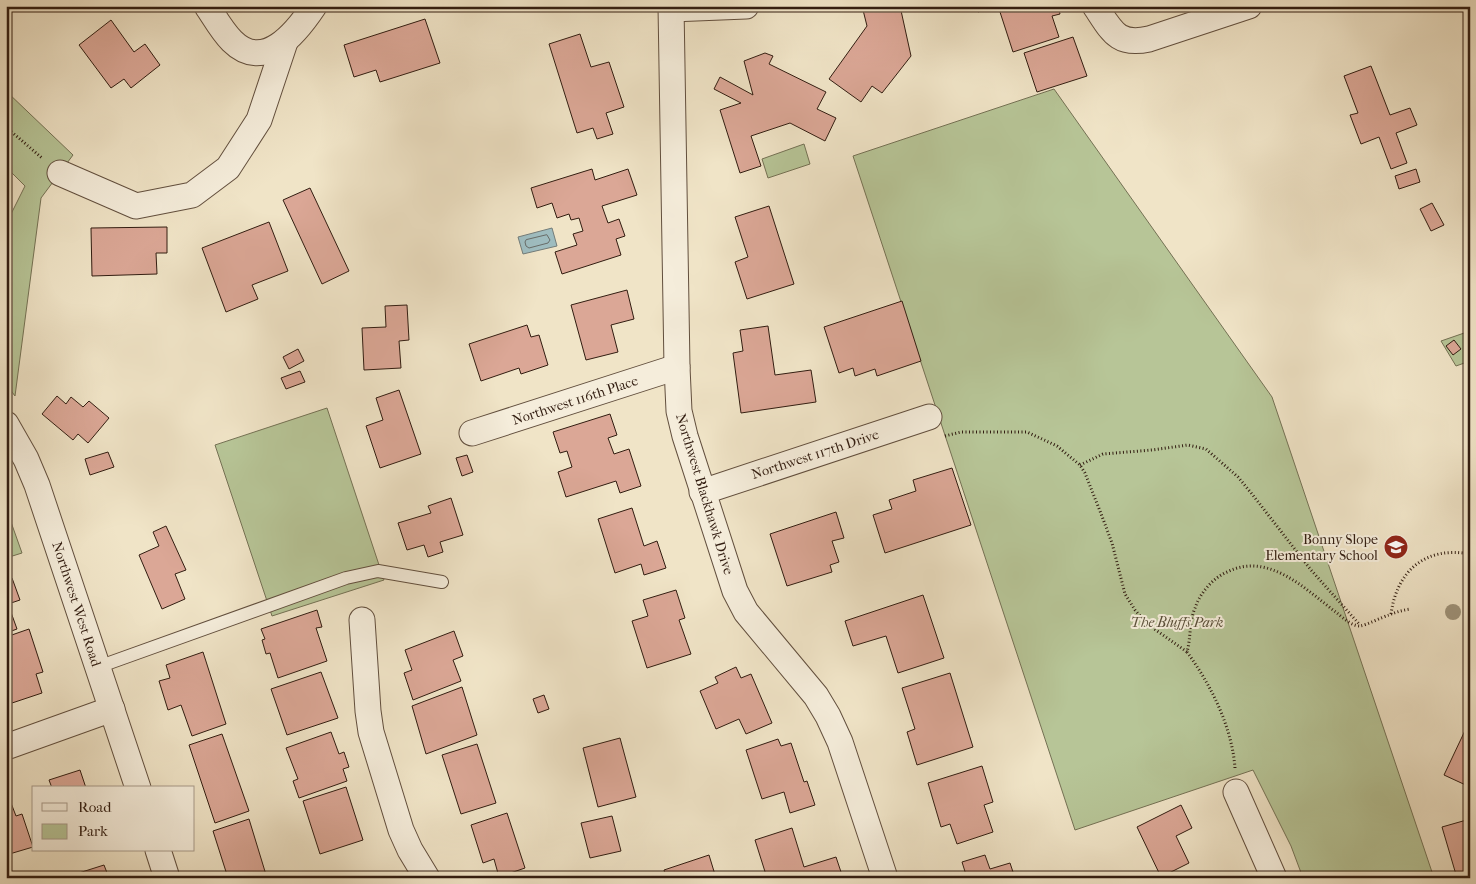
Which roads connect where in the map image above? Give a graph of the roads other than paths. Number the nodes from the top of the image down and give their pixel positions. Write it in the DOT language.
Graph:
graph roads {
  1 [pos="207,6"];
  2 [pos="314,6"];
  3 [pos="746,6"];
  4 [pos="1095,6"];
  5 [pos="1248,6"];
  6 [pos="671,8"];
  7 [pos="1202,14"];
  8 [pos="285,42"];
  9 [pos="60,174"];
  10 [pos="677,367"];
  11 [pos="929,417"];
  12 [pos="6,424"];
  13 [pos="472,433"];
  14 [pos="702,492"];
  15 [pos="442,582"];
  16 [pos="362,620"];
  17 [pos="98,667"];
  18 [pos="112,709"];
  19 [pos="6,746"];
  20 [pos="137,786"];
  21 [pos="1236,792"];
  22 [pos="159,852"];
  23 [pos="167,878"];
  24 [pos="427,878"];
  25 [pos="885,878"];
  26 [pos="1274,878"];
  1 -- 8 [label="street"];
  2 -- 8 [label="street"];
  3 -- 6 [label="street, Northwest Blackhawk Drive"];
  4 -- 7 [label="street"];
  5 -- 7 [label="street"];
  6 -- 10 [label="street, Northwest Blackhawk Drive"];
  8 -- 9 [label="street"];
  10 -- 13 [label="street, Northwest 116th Place"];
  10 -- 14 [label="street, Northwest Blackhawk Drive"];
  11 -- 14 [label="street, Northwest 117th Drive"];
  12 -- 17 [label="street, Northwest West Road"];
  14 -- 25 [label="street, Northwest Blackhawk Drive"];
  15 -- 17 [label="lane"];
  16 -- 24 [label="street"];
  17 -- 18 [label="street, Northwest West Road"];
  18 -- 19 [label="street"];
  18 -- 20 [label="street, Northwest West Road"];
  21 -- 26 [label="street"];
  22 -- 23 [label="street"];
}
